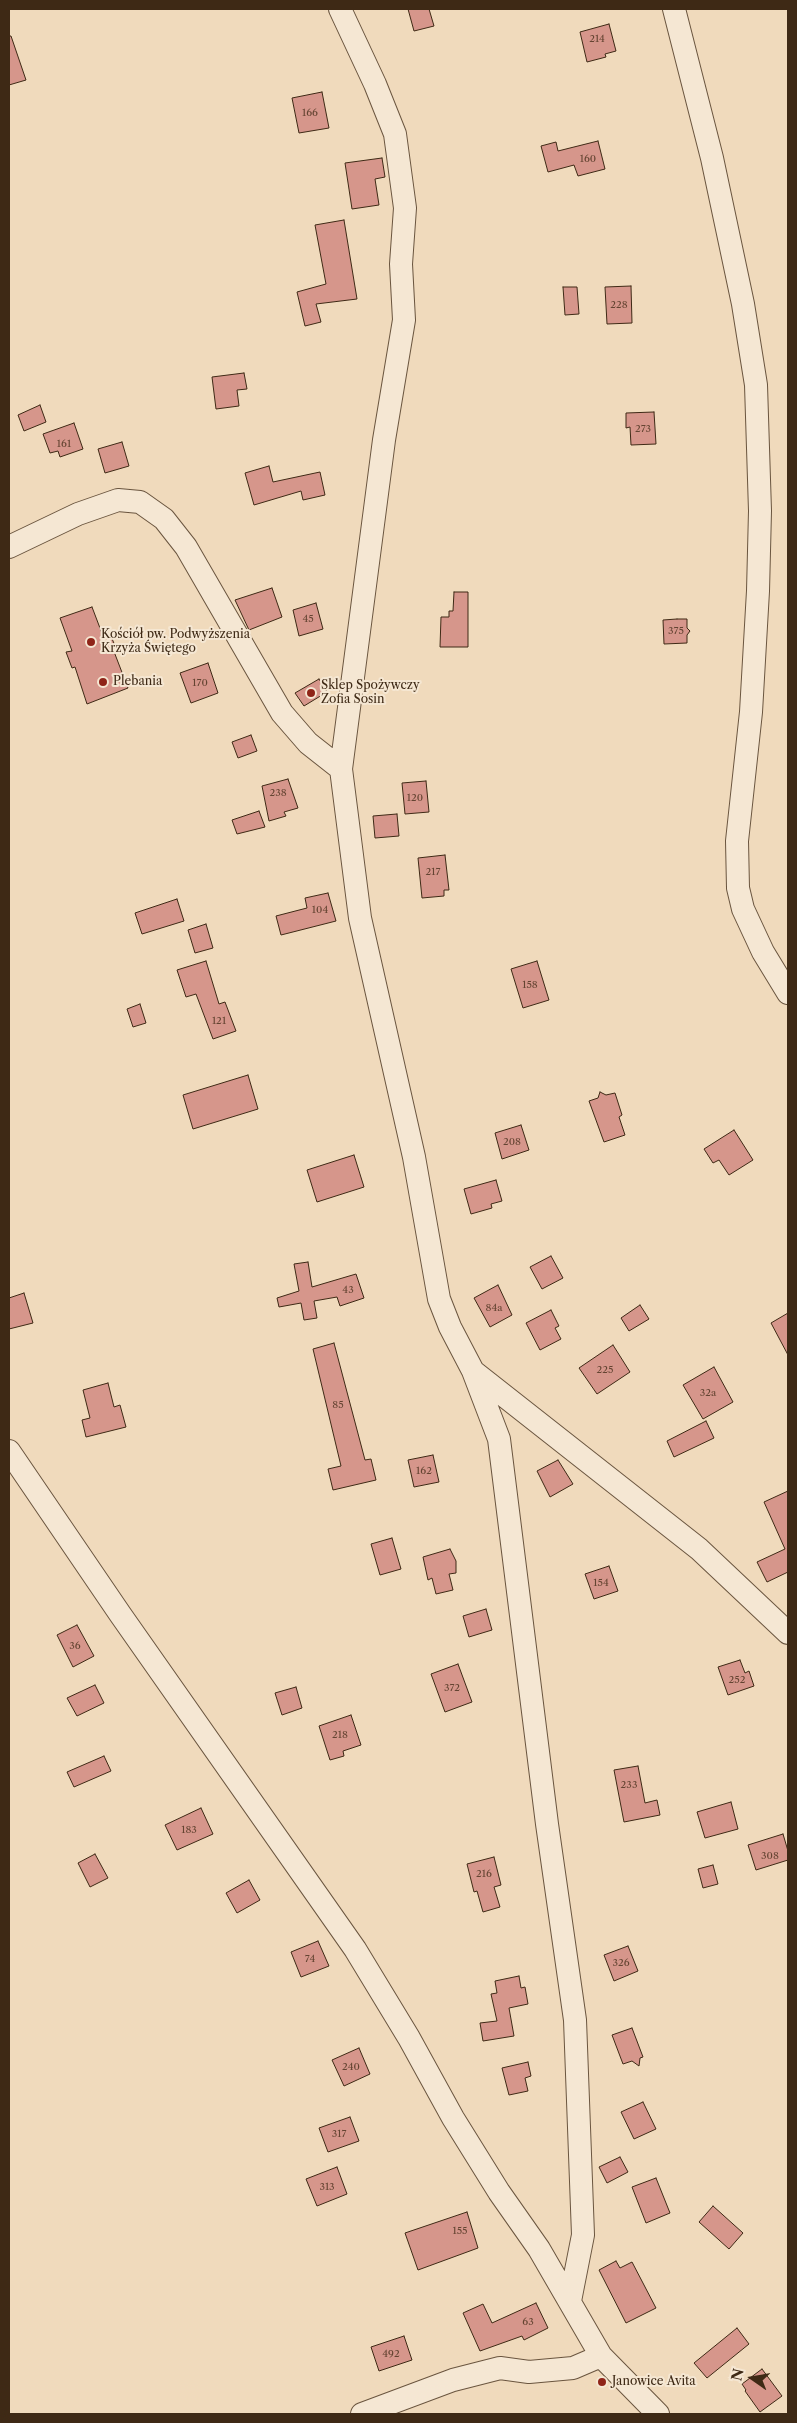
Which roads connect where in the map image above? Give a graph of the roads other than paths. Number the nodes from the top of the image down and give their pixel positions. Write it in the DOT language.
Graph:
graph roads {
  1 [pos="340,9"];
  2 [pos="674,9"];
  3 [pos="9,547"];
  4 [pos="341,769"];
  5 [pos="788,993"];
  6 [pos="473,1371"];
  7 [pos="9,1451"];
  8 [pos="788,1632"];
  9 [pos="570,2301"];
  10 [pos="601,2356"];
  11 [pos="362,2414"];
  12 [pos="658,2414"];
  1 -- 4 [label="street"];
  2 -- 5 [label="street"];
  3 -- 4 [label="street"];
  4 -- 6 [label="street"];
  6 -- 8 [label="street"];
  6 -- 9 [label="street"];
  7 -- 9 [label="street"];
  9 -- 10 [label="street"];
  10 -- 11 [label="street"];
  10 -- 12 [label="street"];
}
